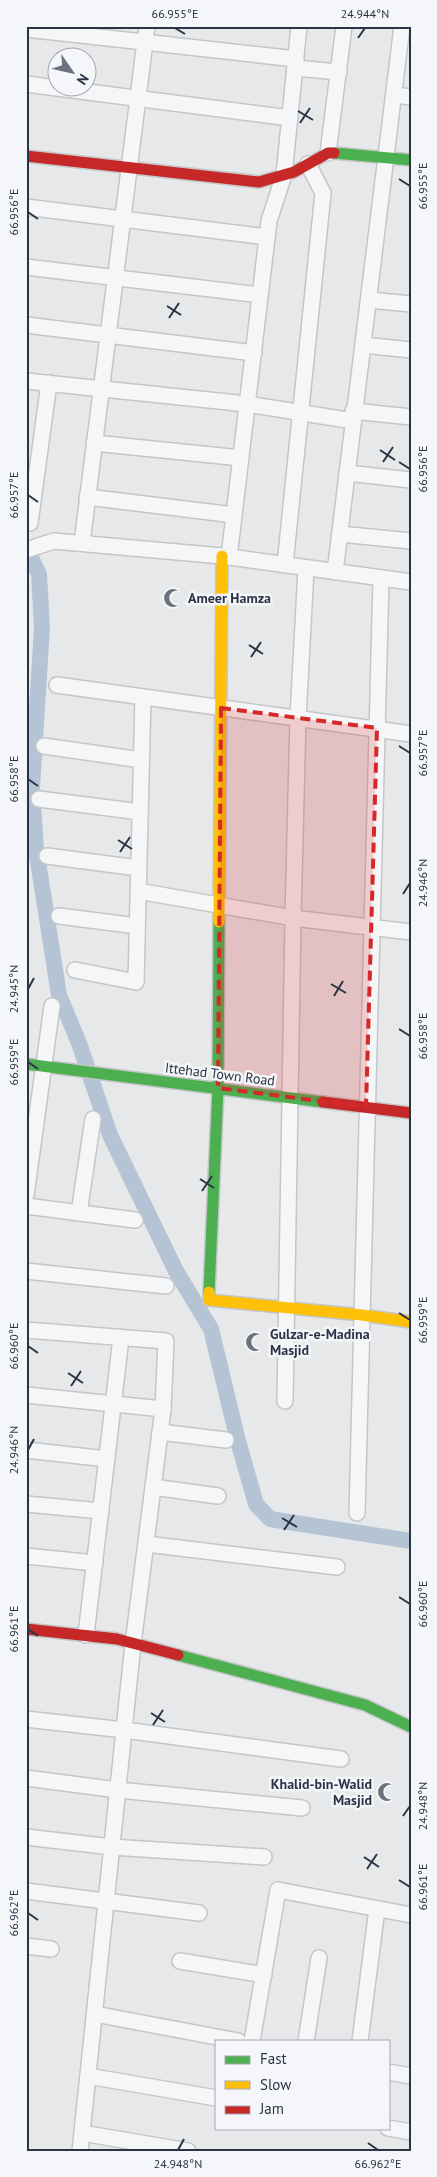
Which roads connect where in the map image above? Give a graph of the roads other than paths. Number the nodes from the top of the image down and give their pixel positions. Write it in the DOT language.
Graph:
graph roads {
  1 [pos="147,26"];
  2 [pos="299,26"];
  3 [pos="344,26"];
  4 [pos="26,29"];
  5 [pos="405,30"];
  6 [pos="145,42"];
  7 [pos="295,64"];
  8 [pos="339,72"];
  9 [pos="26,84"];
  10 [pos="394,95"];
  11 [pos="411,96"];
  12 [pos="138,99"];
  13 [pos="290,118"];
  14 [pos="328,153"];
  15 [pos="26,156"];
  16 [pos="386,158"];
  17 [pos="411,160"];
  18 [pos="308,164"];
  19 [pos="129,167"];
  20 [pos="284,175"];
  21 [pos="26,207"];
  22 [pos="122,219"];
  23 [pos="267,237"];
  24 [pos="26,267"];
  25 [pos="115,278"];
  26 [pos="260,295"];
  27 [pos="369,300"];
  28 [pos="411,304"];
  29 [pos="26,325"];
  30 [pos="108,335"];
  31 [pos="363,345"];
  32 [pos="411,350"];
  33 [pos="254,353"];
  34 [pos="26,380"];
  35 [pos="48,383"];
  36 [pos="101,388"];
  37 [pos="248,404"];
  38 [pos="301,413"];
  39 [pos="353,416"];
  40 [pos="411,417"];
  41 [pos="94,443"];
  42 [pos="241,458"];
  43 [pos="347,473"];
  44 [pos="411,480"];
  45 [pos="87,497"];
  46 [pos="234,515"];
  47 [pos="30,523"];
  48 [pos="340,534"];
  49 [pos="411,541"];
  50 [pos="82,543"];
  51 [pos="26,550"];
  52 [pos="226,556"];
  53 [pos="285,565"];
  54 [pos="306,568"];
  55 [pos="335,572"];
  56 [pos="381,578"];
  57 [pos="411,582"];
  58 [pos="57,685"];
  59 [pos="143,697"];
  60 [pos="221,708"];
  61 [pos="298,718"];
  62 [pos="376,728"];
  63 [pos="411,734"];
  64 [pos="44,746"];
  65 [pos="141,760"];
  66 [pos="39,799"];
  67 [pos="140,812"];
  68 [pos="47,856"];
  69 [pos="138,868"];
  70 [pos="138,891"];
  71 [pos="220,906"];
  72 [pos="59,916"];
  73 [pos="293,918"];
  74 [pos="137,926"];
  75 [pos="371,928"];
  76 [pos="411,932"];
  77 [pos="75,970"];
  78 [pos="52,1006"];
  79 [pos="26,1064"];
  80 [pos="50,1067"];
  81 [pos="218,1088"];
  82 [pos="289,1098"];
  83 [pos="366,1107"];
  84 [pos="411,1113"];
  85 [pos="94,1119"];
  86 [pos="26,1195"];
  87 [pos="26,1206"];
  88 [pos="79,1213"];
  89 [pos="135,1220"];
  90 [pos="26,1271"];
  91 [pos="166,1286"];
  92 [pos="288,1308"];
  93 [pos="362,1315"];
  94 [pos="411,1322"];
  95 [pos="26,1330"];
  96 [pos="121,1338"];
  97 [pos="26,1395"];
  98 [pos="286,1401"];
  99 [pos="113,1404"];
  100 [pos="163,1409"];
  101 [pos="160,1432"];
  102 [pos="226,1440"];
  103 [pos="26,1450"];
  104 [pos="107,1459"];
  105 [pos="153,1487"];
  106 [pos="218,1496"];
  107 [pos="26,1504"];
  108 [pos="101,1511"];
  109 [pos="357,1514"];
  110 [pos="146,1544"];
  111 [pos="26,1556"];
  112 [pos="95,1563"];
  113 [pos="336,1567"];
  114 [pos="26,1629"];
  115 [pos="86,1635"];
  116 [pos="134,1644"];
  117 [pos="26,1719"];
  118 [pos="411,1727"];
  119 [pos="124,1730"];
  120 [pos="341,1759"];
  121 [pos="26,1778"];
  122 [pos="118,1790"];
  123 [pos="302,1808"];
  124 [pos="26,1837"];
  125 [pos="112,1846"];
  126 [pos="264,1857"];
  127 [pos="26,1891"];
  128 [pos="106,1902"];
  129 [pos="377,1909"];
  130 [pos="198,1913"];
  131 [pos="411,1915"];
  132 [pos="26,1946"];
  133 [pos="51,1949"];
  134 [pos="319,1958"];
  135 [pos="180,1961"];
  136 [pos="264,1975"];
  137 [pos="94,2014"];
  138 [pos="233,2040"];
  139 [pos="252,2040"];
  140 [pos="306,2040"];
  141 [pos="360,2040"];
  142 [pos="390,2072"];
  143 [pos="88,2076"];
  144 [pos="411,2076"];
  145 [pos="215,2098"];
  146 [pos="390,2128"];
  147 [pos="411,2132"];
  148 [pos="82,2133"];
  149 [pos="80,2151"];
  150 [pos="188,2151"];
  1 -- 6 [label="street"];
  2 -- 7 [label="street"];
  3 -- 8 [label="street"];
  4 -- 6 [label="street"];
  5 -- 10 [label="street"];
  6 -- 7 [label="street"];
  6 -- 12 [label="street"];
  7 -- 8 [label="street"];
  7 -- 13 [label="street"];
  8 -- 14 [label="street"];
  9 -- 12 [label="street"];
  10 -- 11 [label="street"];
  10 -- 16 [label="street"];
  12 -- 13 [label="street"];
  12 -- 19 [label="street"];
  13 -- 20 [label="street"];
  14 -- 16 [label="street"];
  14 -- 18 [label="street"];
  15 -- 19 [label="street"];
  16 -- 17 [label="street"];
  16 -- 27 [label="street"];
  18 -- 20 [label="street"];
  18 -- 38 [label="street"];
  19 -- 20 [label="street"];
  19 -- 22 [label="street"];
  20 -- 23 [label="street"];
  21 -- 22 [label="street"];
  22 -- 23 [label="street"];
  22 -- 25 [label="street"];
  23 -- 26 [label="street"];
  24 -- 25 [label="street"];
  25 -- 26 [label="street"];
  25 -- 30 [label="street"];
  26 -- 33 [label="street"];
  27 -- 28 [label="street"];
  27 -- 31 [label="street"];
  29 -- 30 [label="street"];
  30 -- 33 [label="street"];
  30 -- 36 [label="street"];
  31 -- 32 [label="street"];
  31 -- 39 [label="street"];
  33 -- 37 [label="street"];
  34 -- 35 [label="street"];
  35 -- 36 [label="street"];
  35 -- 47 [label="street"];
  36 -- 37 [label="street"];
  36 -- 41 [label="street"];
  37 -- 38 [label="street"];
  37 -- 42 [label="street"];
  38 -- 39 [label="street"];
  38 -- 53 [label="street"];
  39 -- 40 [label="street"];
  39 -- 43 [label="street"];
  41 -- 42 [label="street"];
  41 -- 45 [label="street"];
  42 -- 46 [label="street"];
  43 -- 44 [label="street"];
  43 -- 48 [label="street"];
  45 -- 46 [label="street"];
  45 -- 50 [label="street"];
  46 -- 52 [label="street"];
  48 -- 49 [label="street"];
  48 -- 55 [label="street"];
  50 -- 51 [label="street"];
  50 -- 52 [label="street"];
  52 -- 53 [label="street"];
  52 -- 60 [label="street"];
  53 -- 54 [label="street"];
  54 -- 55 [label="street"];
  54 -- 61 [label="street"];
  55 -- 56 [label="street"];
  56 -- 57 [label="street"];
  56 -- 62 [label="street"];
  58 -- 59 [label="street"];
  59 -- 60 [label="street"];
  59 -- 65 [label="street"];
  60 -- 61 [label="street"];
  60 -- 71 [label="street"];
  61 -- 62 [label="street"];
  61 -- 73 [label="street"];
  62 -- 63 [label="street"];
  62 -- 75 [label="street"];
  64 -- 65 [label="street"];
  65 -- 67 [label="street"];
  66 -- 67 [label="street"];
  67 -- 69 [label="street"];
  68 -- 69 [label="street"];
  69 -- 70 [label="street"];
  70 -- 71 [label="street"];
  70 -- 74 [label="street"];
  71 -- 73 [label="street"];
  71 -- 81 [label="street"];
  72 -- 74 [label="street"];
  73 -- 75 [label="street"];
  73 -- 82 [label="street"];
  74 -- 77 [label="street"];
  75 -- 76 [label="street"];
  75 -- 83 [label="street"];
  78 -- 80 [label="street"];
  79 -- 80 [label="street, Ittehad Town Road"];
  80 -- 81 [label="street, Ittehad Town Road"];
  80 -- 86 [label="street"];
  81 -- 82 [label="street, Ittehad Town Road"];
  81 -- 92 [label="street"];
  82 -- 83 [label="street, Ittehad Town Road"];
  82 -- 92 [label="street"];
  83 -- 84 [label="street, Ittehad Town Road"];
  83 -- 93 [label="street"];
  85 -- 88 [label="street"];
  87 -- 88 [label="street"];
  88 -- 89 [label="street"];
  90 -- 91 [label="street"];
  92 -- 93 [label="street"];
  92 -- 98 [label="street"];
  93 -- 94 [label="street"];
  93 -- 109 [label="street"];
  95 -- 96 [label="street"];
  96 -- 99 [label="street"];
  96 -- 100 [label="street"];
  97 -- 99 [label="street"];
  99 -- 100 [label="street"];
  99 -- 104 [label="street"];
  100 -- 101 [label="street"];
  101 -- 102 [label="street"];
  101 -- 105 [label="street"];
  103 -- 104 [label="street"];
  104 -- 108 [label="street"];
  105 -- 106 [label="street"];
  105 -- 110 [label="street"];
  107 -- 108 [label="street"];
  108 -- 112 [label="street"];
  110 -- 113 [label="street"];
  110 -- 116 [label="street"];
  111 -- 112 [label="street"];
  112 -- 115 [label="street"];
  114 -- 115 [label="street"];
  115 -- 116 [label="street"];
  116 -- 118 [label="street"];
  116 -- 119 [label="street"];
  117 -- 119 [label="street"];
  119 -- 120 [label="street"];
  119 -- 122 [label="street"];
  121 -- 122 [label="street"];
  122 -- 123 [label="street"];
  122 -- 125 [label="street"];
  124 -- 125 [label="street"];
  125 -- 126 [label="street"];
  125 -- 128 [label="street"];
  127 -- 128 [label="street"];
  128 -- 130 [label="street"];
  128 -- 137 [label="street"];
  129 -- 131 [label="street"];
  129 -- 136 [label="street"];
  129 -- 141 [label="street"];
  132 -- 133 [label="street"];
  134 -- 140 [label="street"];
  135 -- 136 [label="street"];
  136 -- 139 [label="street"];
  137 -- 138 [label="street"];
  137 -- 143 [label="street"];
  142 -- 144 [label="street"];
  143 -- 145 [label="street"];
  143 -- 148 [label="street"];
  146 -- 147 [label="street"];
  148 -- 149 [label="street"];
  148 -- 150 [label="street"];
}
